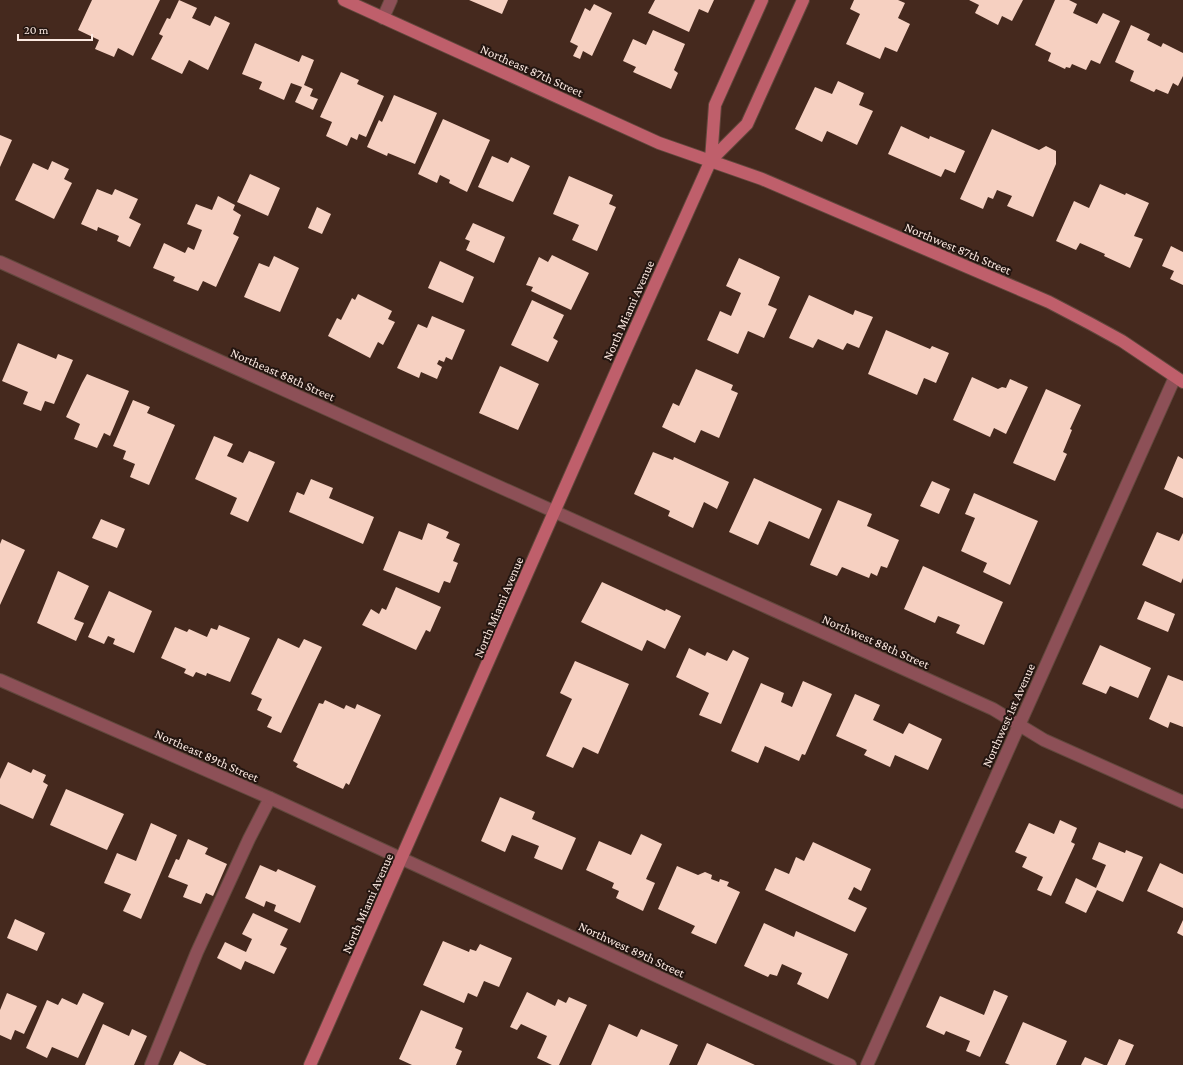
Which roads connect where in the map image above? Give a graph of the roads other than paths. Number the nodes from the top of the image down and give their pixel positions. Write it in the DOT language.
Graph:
graph roads {
  1 [pos="344,0"];
  2 [pos="391,0"];
  3 [pos="762,0"];
  4 [pos="803,0"];
  5 [pos="383,18"];
  6 [pos="711,160"];
  7 [pos="0,262"];
  8 [pos="1179,379"];
  9 [pos="554,512"];
  10 [pos="0,680"];
  11 [pos="1019,725"];
  12 [pos="270,798"];
  13 [pos="1183,802"];
  14 [pos="402,858"];
  15 [pos="151,1065"];
  16 [pos="310,1065"];
  17 [pos="850,1065"];
  18 [pos="867,1065"];
  1 -- 5 [label="main road, Northeast 87th Street"];
  2 -- 5 [label="street"];
  3 -- 6 [label="main road, North Miami Avenue"];
  4 -- 6 [label="main road, North Miami Avenue"];
  5 -- 6 [label="main road, Northeast 87th Street"];
  6 -- 8 [label="main road, Northwest 87th Street"];
  6 -- 9 [label="main road, North Miami Avenue"];
  7 -- 9 [label="street, Northeast 88th Street"];
  8 -- 11 [label="street, Northwest 1st Avenue"];
  9 -- 11 [label="street, Northwest 88th Street"];
  9 -- 14 [label="main road, North Miami Avenue"];
  10 -- 12 [label="street, Northeast 89th Street"];
  11 -- 13 [label="street, Northwest 88th Street"];
  11 -- 18 [label="street, Northwest 1st Avenue"];
  12 -- 14 [label="street, Northeast 89th Street"];
  12 -- 15 [label="street"];
  14 -- 16 [label="main road, North Miami Avenue"];
  14 -- 17 [label="street, Northwest 89th Street"];
}
